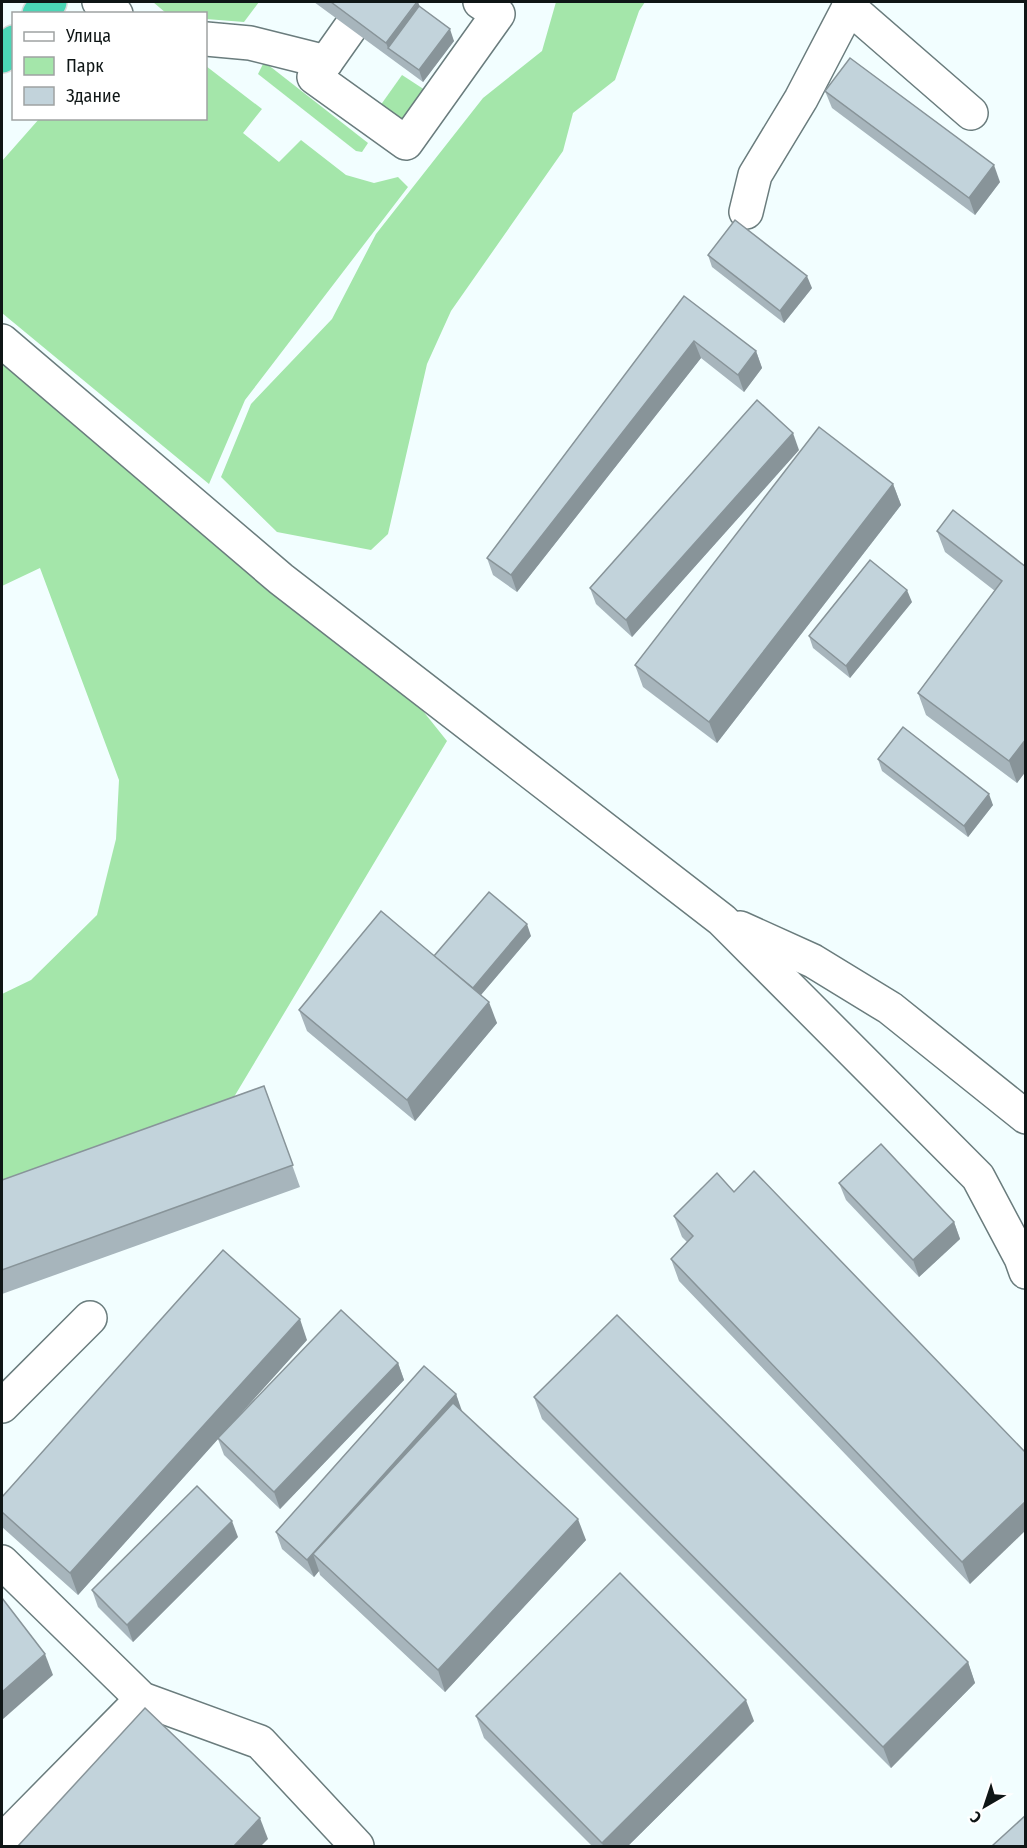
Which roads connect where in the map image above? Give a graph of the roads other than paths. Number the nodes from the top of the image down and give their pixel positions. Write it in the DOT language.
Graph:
graph roads {
  1 [pos="99,2"];
  2 [pos="849,4"];
  3 [pos="495,6"];
  4 [pos="113,12"];
  5 [pos="350,28"];
  6 [pos="207,39"];
  7 [pos="12,44"];
  8 [pos="2,56"];
  9 [pos="326,62"];
  10 [pos="971,112"];
  11 [pos="746,212"];
  12 [pos="2,341"];
  13 [pos="722,920"];
  14 [pos="1026,1117"];
  15 [pos="1026,1272"];
  16 [pos="90,1317"];
  17 [pos="2,1406"];
  18 [pos="2,1562"];
  19 [pos="142,1699"];
  20 [pos="2,1841"];
  21 [pos="357,1846"];
  1 -- 4 [label="lane"];
  2 -- 10 [label="lane"];
  2 -- 11 [label="lane"];
  3 -- 9 [label="lane"];
  5 -- 9 [label="lane"];
  6 -- 9 [label="lane"];
  7 -- 8 [label="highway"];
  12 -- 13 [label="lane"];
  13 -- 14 [label="lane"];
  13 -- 15 [label="lane"];
  16 -- 17 [label="lane"];
  18 -- 19 [label="lane"];
  19 -- 20 [label="lane"];
  19 -- 21 [label="lane"];
}
